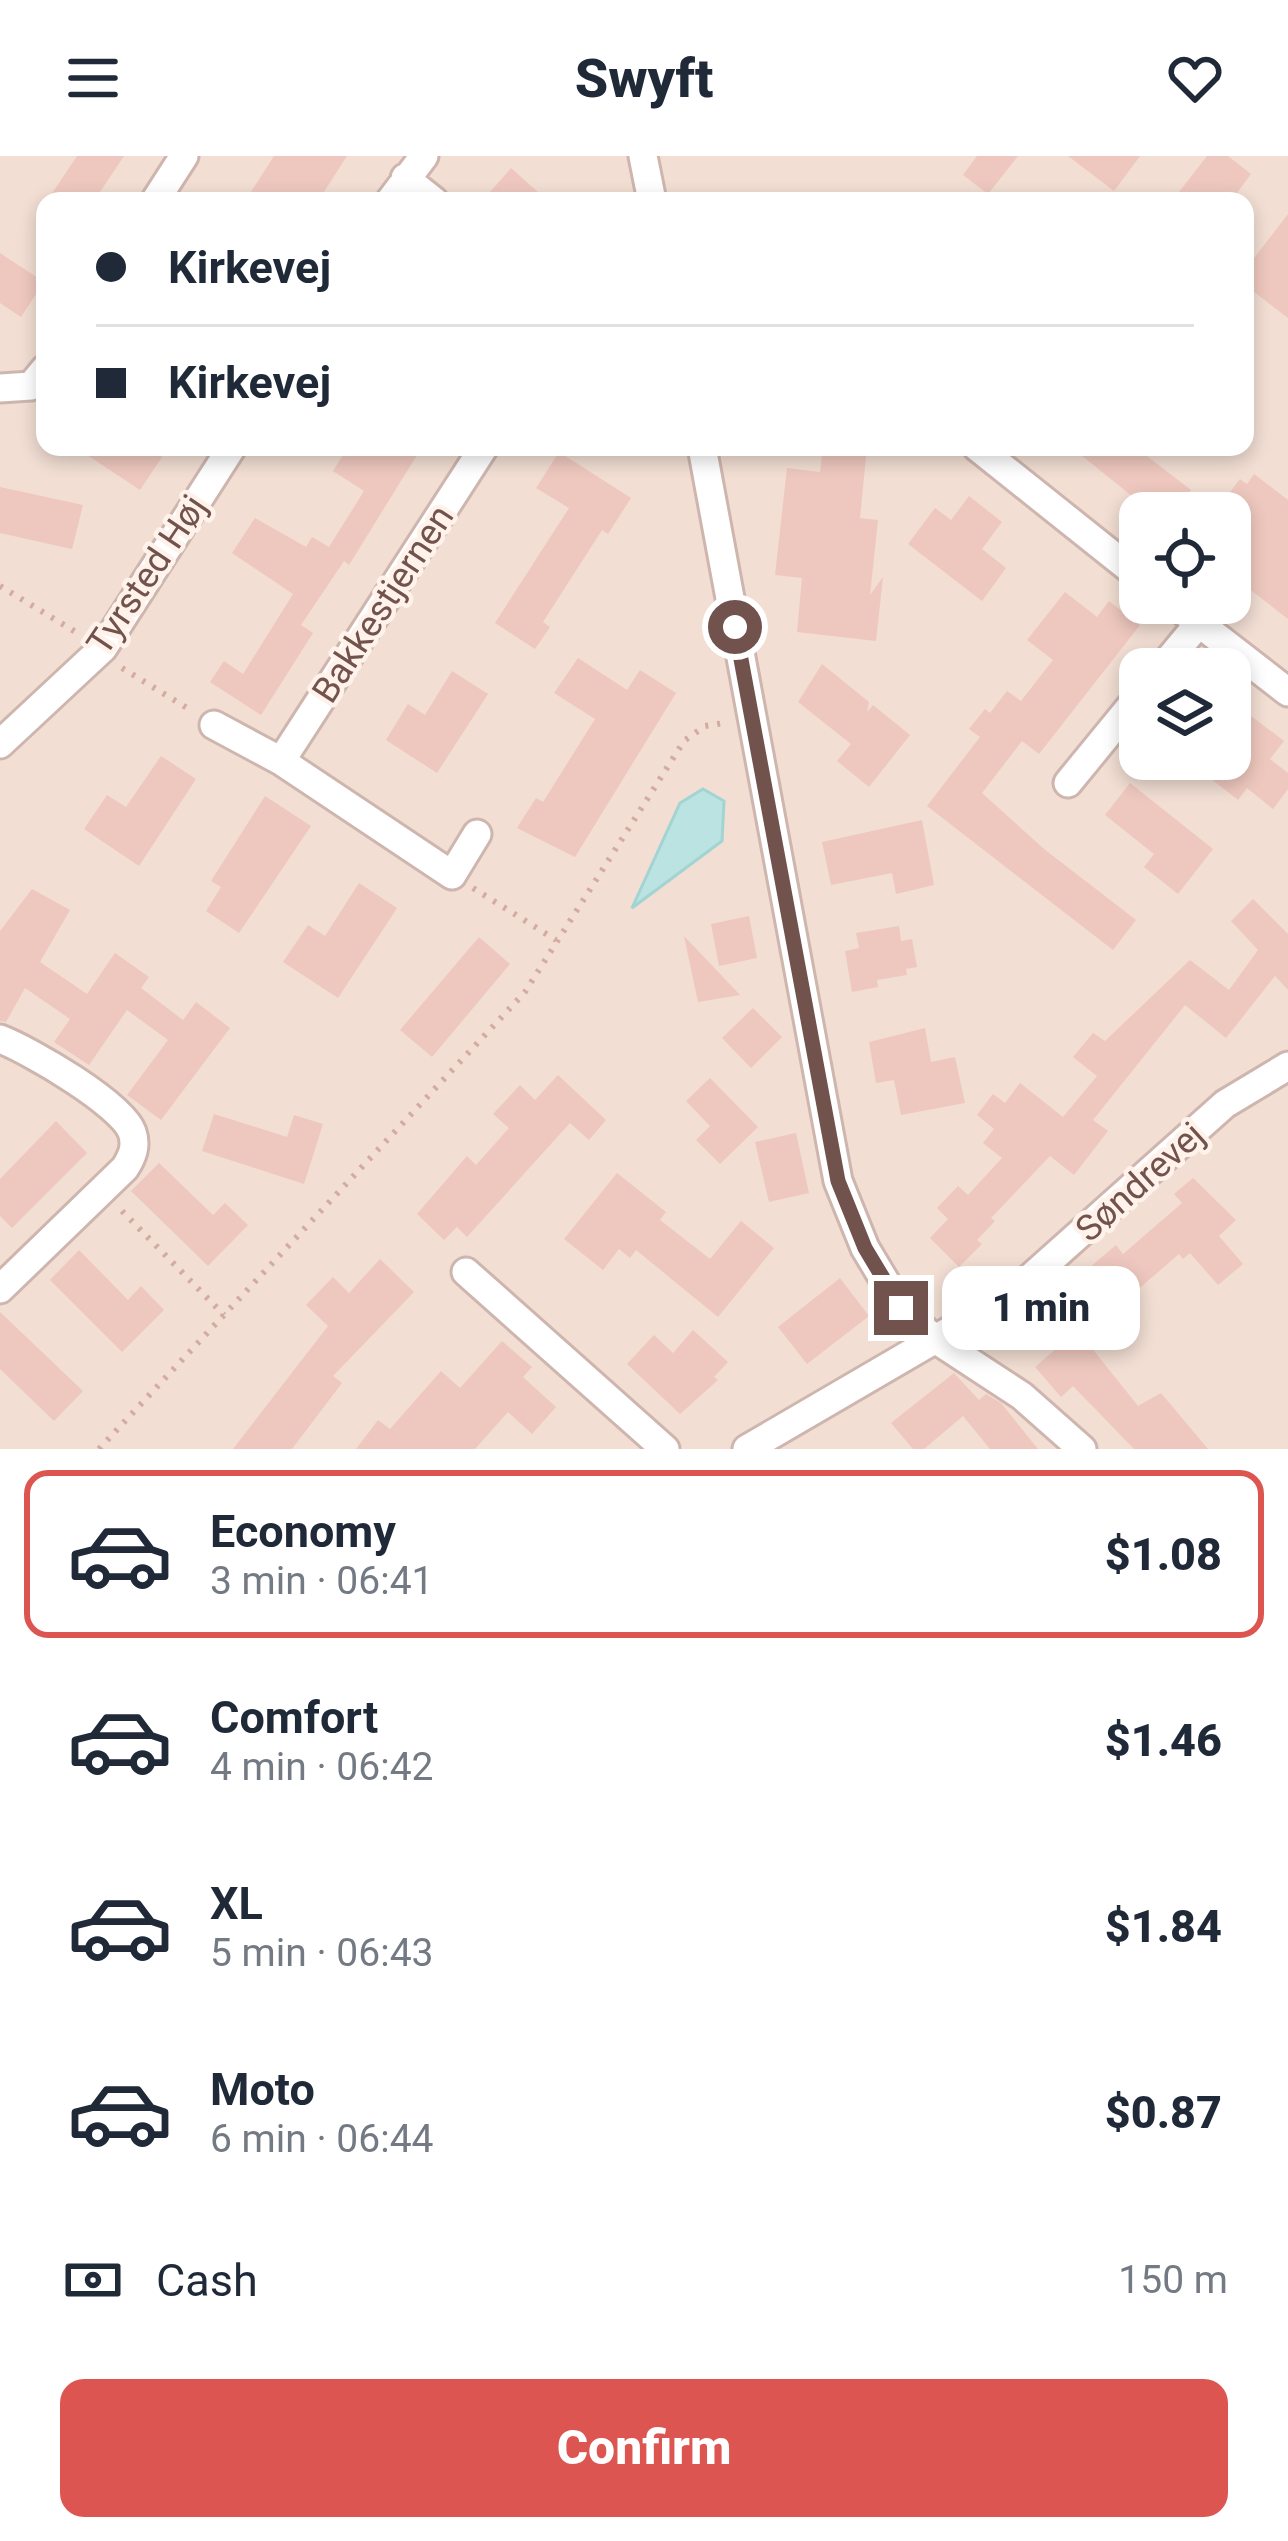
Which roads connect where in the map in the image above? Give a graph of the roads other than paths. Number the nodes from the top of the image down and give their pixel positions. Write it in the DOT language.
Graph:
graph roads {
  1 [pos="184,156"];
  2 [pos="424,156"];
  3 [pos="643,156"];
  4 [pos="397,189"];
  5 [pos="167,192"];
  6 [pos="650,192"];
  7 [pos="36,380"];
  8 [pos="0,388"];
  9 [pos="226,456"];
  10 [pos="478,456"];
  11 [pos="704,456"];
  12 [pos="987,456"];
  13 [pos="1119,560"];
  14 [pos="1198,624"];
  15 [pos="1200,624"];
  16 [pos="1178,648"];
  17 [pos="1288,692"];
  18 [pos="1119,721"];
  19 [pos="214,725"];
  20 [pos="0,744"];
  21 [pos="281,761"];
  22 [pos="1068,783"];
  23 [pos="477,834"];
  24 [pos="0,1039"];
  25 [pos="1288,1066"];
  26 [pos="466,1273"];
  27 [pos="0,1288"];
  28 [pos="932,1337"];
  29 [pos="665,1449"];
  30 [pos="747,1449"];
  31 [pos="1082,1449"];
  1 -- 5 [label="street"];
  2 -- 4 [label="street"];
  3 -- 6 [label="street"];
  7 -- 8 [label="street"];
  9 -- 20 [label="street, Tyrsted Høj"];
  10 -- 21 [label="street, Bakkestjernen"];
  11 -- 28 [label="street"];
  12 -- 13 [label="street"];
  14 -- 16 [label="street"];
  15 -- 17 [label="street"];
  18 -- 22 [label="street"];
  19 -- 21 [label="street"];
  21 -- 23 [label="street"];
  24 -- 27 [label="street"];
  25 -- 28 [label="street, Søndrevej"];
  26 -- 29 [label="street"];
  28 -- 30 [label="street, Søndrevej"];
  28 -- 31 [label="street"];
}
